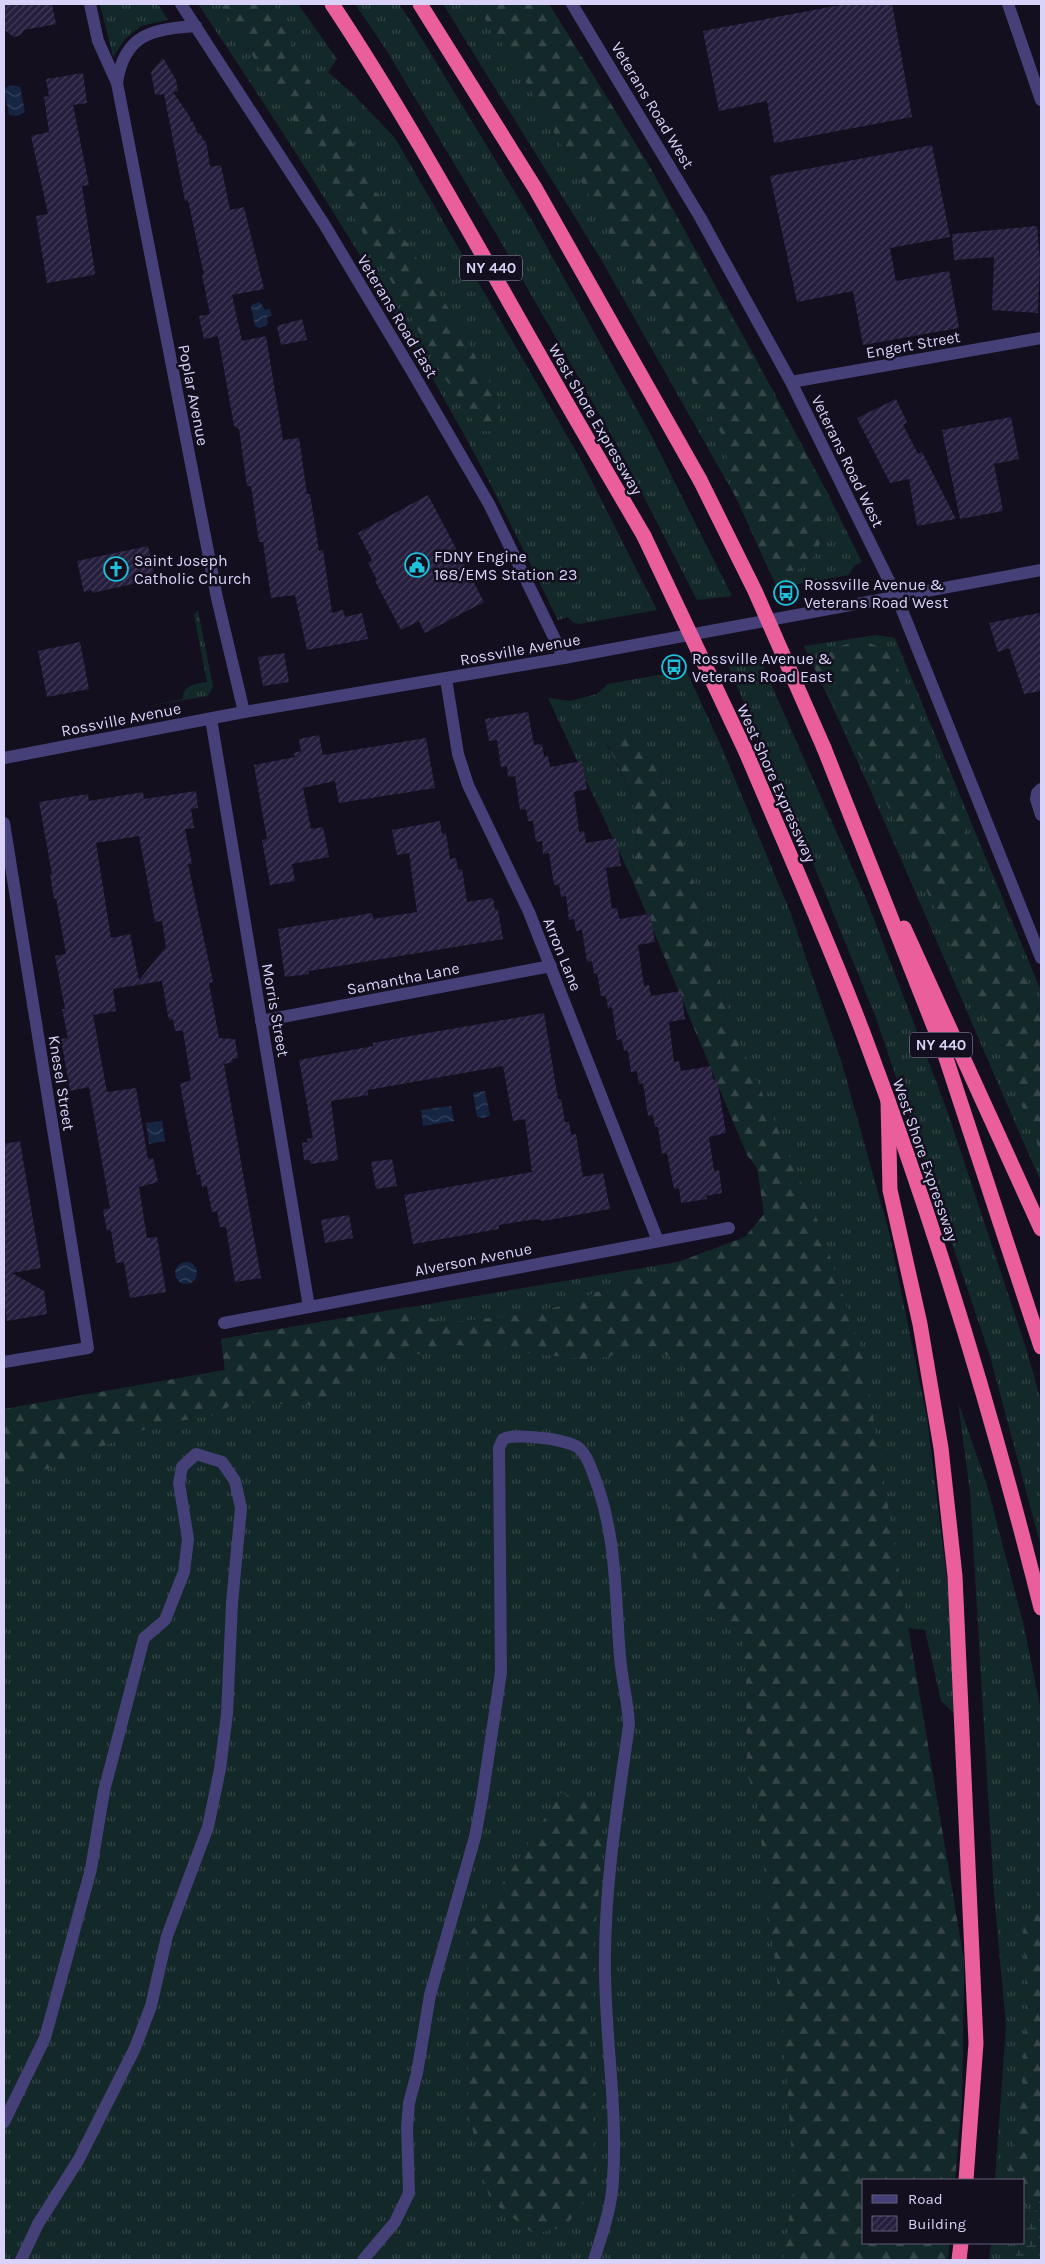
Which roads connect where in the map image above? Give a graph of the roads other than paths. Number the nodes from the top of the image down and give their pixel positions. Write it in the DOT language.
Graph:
graph roads {
  1 [pos="90,4"];
  2 [pos="182,4"];
  3 [pos="330,4"];
  4 [pos="420,4"];
  5 [pos="572,4"];
  6 [pos="1008,4"];
  7 [pos="196,26"];
  8 [pos="117,83"];
  9 [pos="1041,100"];
  10 [pos="1041,338"];
  11 [pos="791,382"];
  12 [pos="1041,570"];
  13 [pos="896,595"];
  14 [pos="564,658"];
  15 [pos="446,679"];
  16 [pos="244,712"];
  17 [pos="210,719"];
  18 [pos="824,748"];
  19 [pos="4,758"];
  20 [pos="1041,789"];
  21 [pos="1041,815"];
  22 [pos="4,823"];
  23 [pos="1041,958"];
  24 [pos="551,966"];
  25 [pos="261,1021"];
  26 [pos="888,1101"];
  27 [pos="729,1228"];
  28 [pos="1041,1229"];
  29 [pos="658,1241"];
  30 [pos="310,1307"];
  31 [pos="224,1323"];
  32 [pos="1041,1348"];
  33 [pos="4,1362"];
  34 [pos="1041,1608"];
  35 [pos="4,2122"];
  36 [pos="966,2179"];
  37 [pos="961,2244"];
  38 [pos="21,2260"];
  39 [pos="363,2260"];
  40 [pos="594,2260"];
  41 [pos="960,2260"];
  1 -- 8 [label="street, Poplar Avenue"];
  2 -- 7 [label="street, Veterans Road East"];
  3 -- 26 [label="highway, West Shore Expressway / NY 440, bridge"];
  4 -- 18 [label="highway, NY 440, bridge"];
  5 -- 11 [label="street, Veterans Road West"];
  6 -- 9 [label="street"];
  7 -- 8 [label="street, Poplar Avenue"];
  7 -- 14 [label="street, Veterans Road East"];
  8 -- 16 [label="street, Poplar Avenue"];
  10 -- 11 [label="street, Engert Street"];
  11 -- 13 [label="street, Veterans Road West"];
  12 -- 13 [label="street, Rossville Avenue"];
  13 -- 14 [label="street, Rossville Avenue"];
  13 -- 23 [label="street, Veterans Road West"];
  14 -- 15 [label="street, Rossville Avenue"];
  15 -- 16 [label="street, Rossville Avenue"];
  15 -- 24 [label="street, Arron Lane"];
  16 -- 17 [label="street, Rossville Avenue"];
  17 -- 19 [label="street, Rossville Avenue"];
  17 -- 25 [label="street, Morris Street"];
  18 -- 28 [label="highway"];
  18 -- 32 [label="highway, NY 440"];
  20 -- 21 [label="street"];
  22 -- 33 [label="street, Knesel Street"];
  24 -- 25 [label="street, Samantha Lane"];
  24 -- 29 [label="street, Arron Lane"];
  25 -- 30 [label="street, Morris Street"];
  26 -- 34 [label="highway, West Shore Expressway / NY 440"];
  26 -- 36 [label="highway"];
  27 -- 29 [label="street, Alverson Avenue"];
  29 -- 30 [label="street, Alverson Avenue"];
  30 -- 31 [label="street, Alverson Avenue"];
  35 -- 38 [label="street"];
  37 -- 41 [label="highway"];
  39 -- 40 [label="street"];
}
